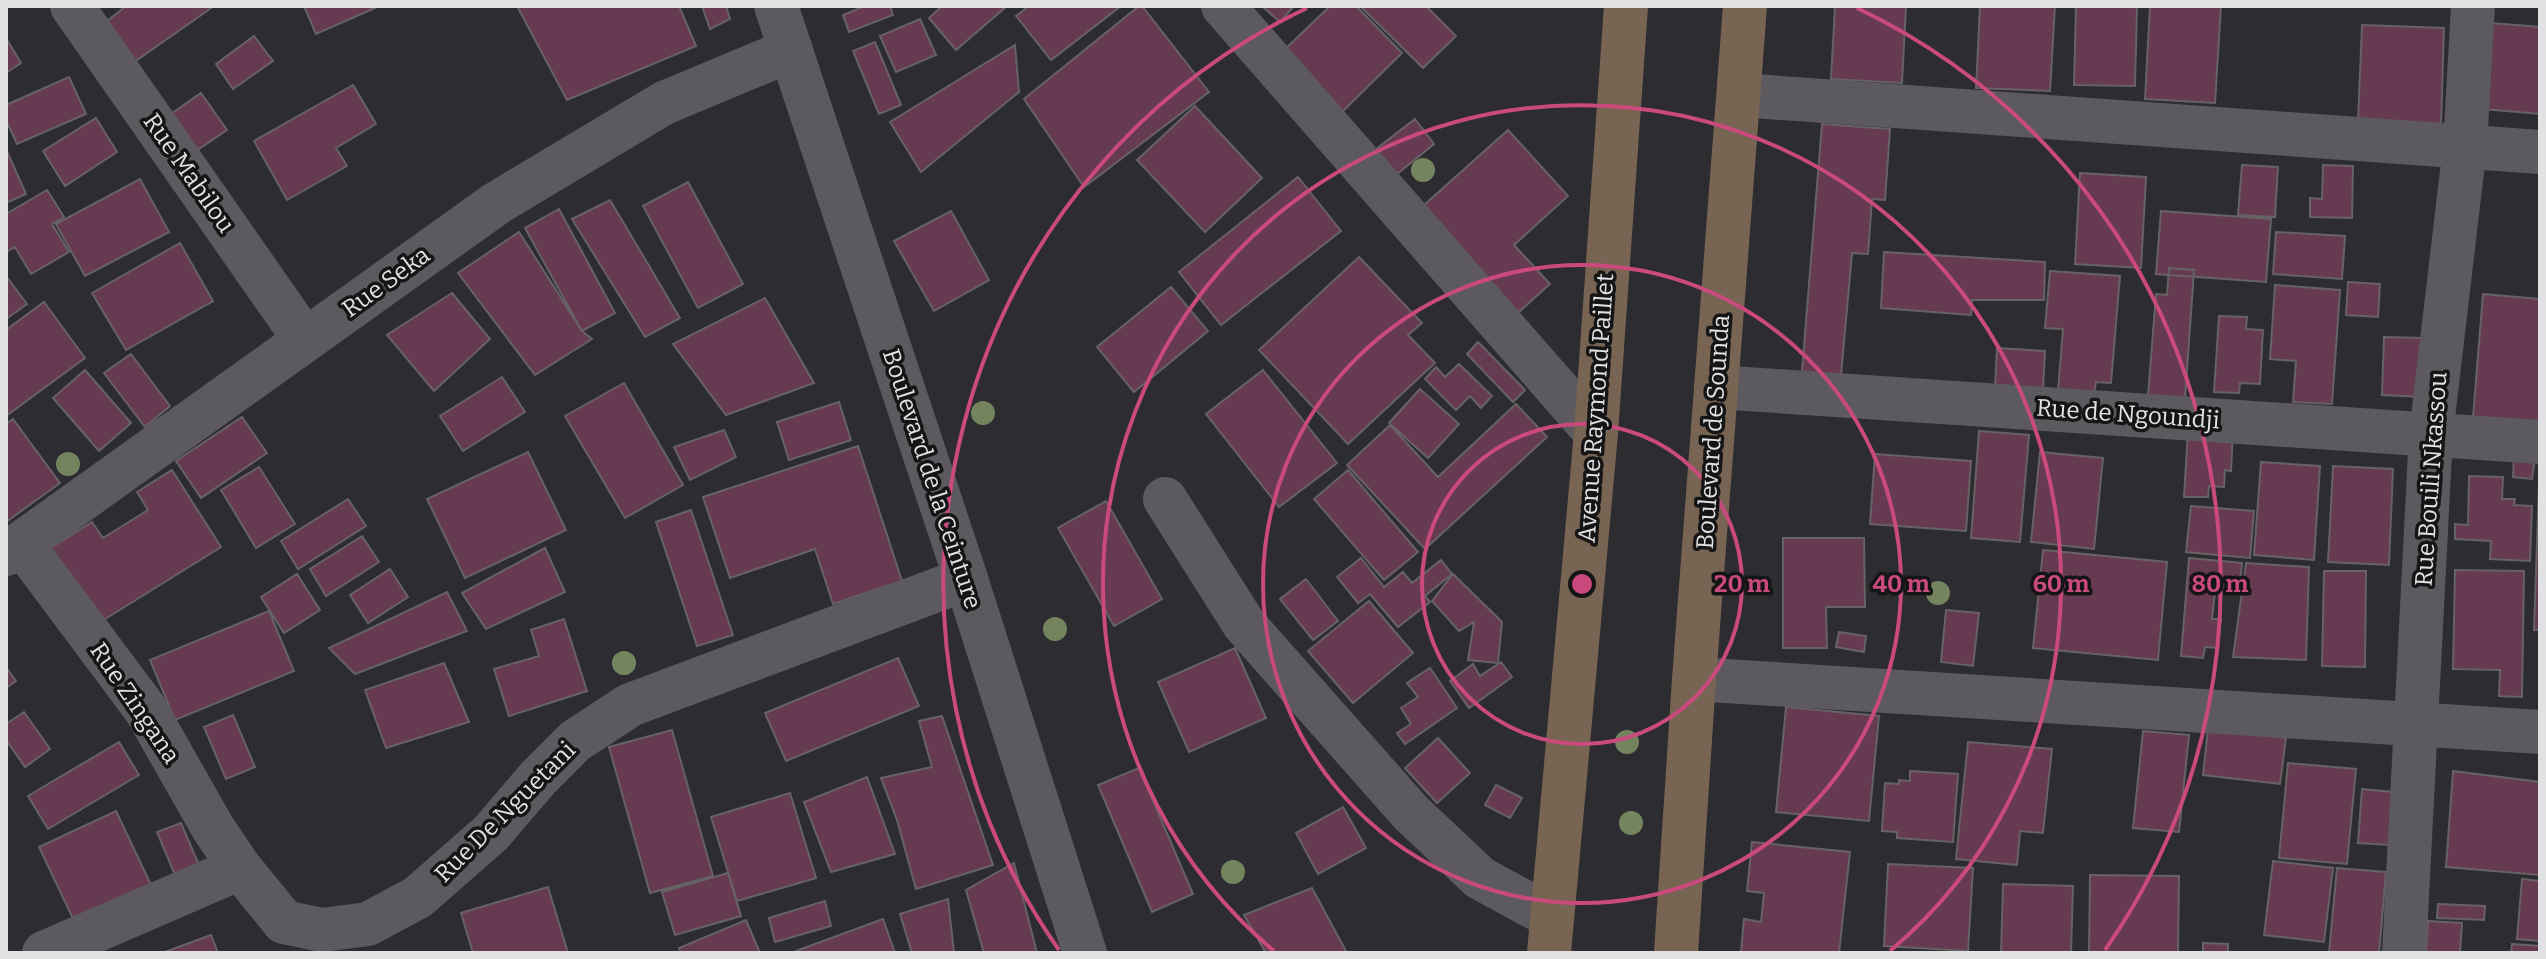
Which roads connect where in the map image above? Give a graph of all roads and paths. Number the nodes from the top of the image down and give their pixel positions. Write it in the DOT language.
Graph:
graph roads {
  1 [pos="72,6"];
  2 [pos="776,6"];
  3 [pos="1223,6"];
  4 [pos="1626,6"];
  5 [pos="1745,6"];
  6 [pos="2473,6"];
  7 [pos="791,50"];
  8 [pos="1739,95"];
  9 [pos="2465,146"];
  10 [pos="2540,152"];
  11 [pos="305,340"];
  12 [pos="1716,387"];
  13 [pos="1596,433"];
  14 [pos="2431,434"];
  15 [pos="2540,442"];
  16 [pos="1165,499"];
  17 [pos="14,549"];
  18 [pos="966,579"];
  19 [pos="1694,679"];
  20 [pos="2416,724"];
  21 [pos="2540,732"];
  22 [pos="240,868"];
  23 [pos="1551,935"];
  24 [pos="44,953"];
  25 [pos="1085,953"];
  26 [pos="1676,953"];
  27 [pos="2404,953"];
  1 -- 11 [label="street, Rue Mabilou"];
  2 -- 7 [label="street, Boulevard de la Ceinture"];
  3 -- 13 [label="street"];
  4 -- 13 [label="main road, Avenue Raymond Paillet"];
  5 -- 8 [label="main road, Boulevard de Sounda"];
  6 -- 9 [label="street, Rue Bouili Nkassou"];
  7 -- 11 [label="street, Rue Seka"];
  7 -- 18 [label="street, Boulevard de la Ceinture"];
  8 -- 9 [label="street"];
  8 -- 12 [label="main road, Boulevard de Sounda"];
  9 -- 10 [label="street"];
  9 -- 14 [label="street, Rue Bouili Nkassou"];
  11 -- 17 [label="street, Rue Seka"];
  12 -- 14 [label="street, Rue de Ngoundji"];
  12 -- 19 [label="main road, Boulevard de Sounda"];
  13 -- 23 [label="main road, Avenue Raymond Paillet"];
  14 -- 15 [label="street, Rue de Ngoundji"];
  14 -- 20 [label="street, Rue Bouili Nkassou"];
  16 -- 23 [label="street"];
  17 -- 22 [label="street, Rue Zingana"];
  18 -- 22 [label="street, Rue De Nguetani"];
  18 -- 25 [label="street, Boulevard de la Ceinture"];
  19 -- 20 [label="street"];
  19 -- 26 [label="main road, Boulevard de Sounda"];
  20 -- 21 [label="street"];
  20 -- 27 [label="street, Rue Bouili Nkassou"];
  22 -- 24 [label="street"];
}
